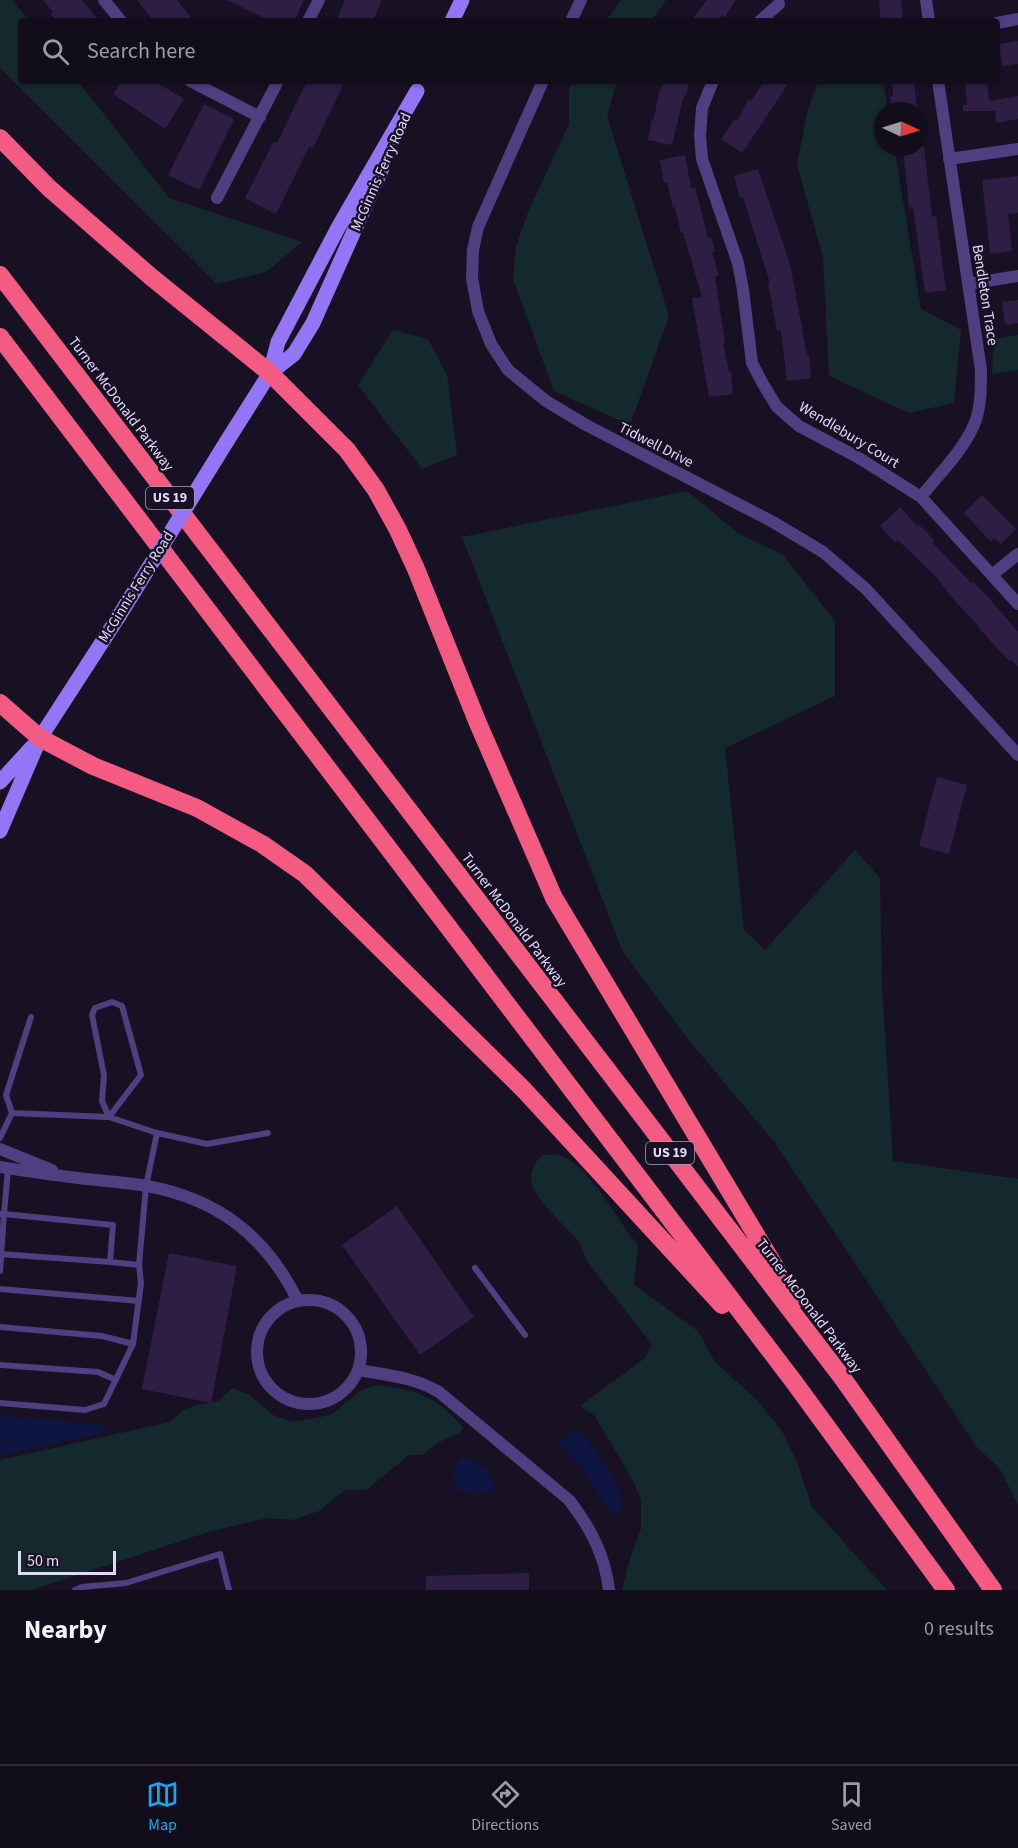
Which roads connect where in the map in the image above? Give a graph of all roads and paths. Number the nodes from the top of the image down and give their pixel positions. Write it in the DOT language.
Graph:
graph roads {
  1 [pos="104,0"];
  2 [pos="319,0"];
  3 [pos="462,0"];
  4 [pos="581,0"];
  5 [pos="926,0"];
  6 [pos="779,4"];
  7 [pos="119,18"];
  8 [pos="310,18"];
  9 [pos="453,18"];
  10 [pos="572,18"];
  11 [pos="763,18"];
  12 [pos="929,18"];
  13 [pos="1018,19"];
  14 [pos="1000,22"];
  15 [pos="196,84"];
  16 [pos="276,84"];
  17 [pos="542,84"];
  18 [pos="712,84"];
  19 [pos="938,84"];
  20 [pos="420,86"];
  21 [pos="260,117"];
  22 [pos="0,138"];
  23 [pos="1018,149"];
  24 [pos="950,159"];
  25 [pos="217,198"];
  26 [pos="0,275"];
  27 [pos="1018,276"];
  28 [pos="968,284"];
  29 [pos="0,336"];
  30 [pos="270,373"];
  31 [pos="921,497"];
  32 [pos="1018,554"];
  33 [pos="992,575"];
  34 [pos="1018,604"];
  35 [pos="0,703"];
  36 [pos="40,738"];
  37 [pos="1018,753"];
  38 [pos="0,782"];
  39 [pos="0,831"];
  40 [pos="31,1017"];
  41 [pos="3,1094"];
  42 [pos="12,1113"];
  43 [pos="109,1117"];
  44 [pos="157,1133"];
  45 [pos="268,1133"];
  46 [pos="0,1138"];
  47 [pos="0,1149"];
  48 [pos="4,1168"];
  49 [pos="76,1178"];
  50 [pos="146,1186"];
  51 [pos="2,1214"];
  52 [pos="1,1254"];
  53 [pos="110,1262"];
  54 [pos="139,1265"];
  55 [pos="475,1268"];
  56 [pos="0,1271"];
  57 [pos="0,1289"];
  58 [pos="139,1301"];
  59 [pos="298,1301"];
  60 [pos="0,1328"];
  61 [pos="525,1335"];
  62 [pos="133,1344"];
  63 [pos="0,1365"];
  64 [pos="358,1370"];
  65 [pos="841,1376"];
  66 [pos="116,1380"];
  67 [pos="794,1382"];
  68 [pos="0,1403"];
  69 [pos="75,1590"];
  70 [pos="229,1590"];
  71 [pos="609,1590"];
  72 [pos="946,1590"];
  73 [pos="993,1590"];
  1 -- 7 [label="street"];
  2 -- 8 [label="street"];
  3 -- 9 [label="main road"];
  4 -- 10 [label="street"];
  5 -- 12 [label="street"];
  6 -- 11 [label="street"];
  13 -- 14 [label="street"];
  15 -- 21 [label="street"];
  16 -- 21 [label="street"];
  17 -- 37 [label="street, Tidwell Drive"];
  18 -- 31 [label="street, Wendlebury Court"];
  19 -- 24 [label="street, Bendleton Trace"];
  20 -- 30 [label="main road, McGinnis Ferry Road"];
  20 -- 30 [label="main road, McGinnis Ferry Road"];
  21 -- 25 [label="street"];
  22 -- 30 [label="highway"];
  23 -- 24 [label="street"];
  24 -- 28 [label="street, Bendleton Trace"];
  26 -- 65 [label="highway, Turner McDonald Parkway / US 19"];
  27 -- 28 [label="street"];
  28 -- 31 [label="street, Bendleton Trace"];
  29 -- 67 [label="highway, US 19"];
  30 -- 36 [label="main road, McGinnis Ferry Road, bridge"];
  30 -- 65 [label="highway"];
  31 -- 33 [label="street, Wendlebury Court"];
  32 -- 33 [label="street"];
  33 -- 34 [label="street, Wendlebury Court"];
  35 -- 36 [label="highway"];
  36 -- 38 [label="main road, McGinnis Ferry Road"];
  36 -- 39 [label="main road, McGinnis Ferry Road"];
  36 -- 67 [label="highway"];
  40 -- 41 [label="lane"];
  41 -- 42 [label="lane"];
  42 -- 43 [label="lane"];
  42 -- 46 [label="lane"];
  43 -- 43 [label="lane"];
  43 -- 44 [label="lane"];
  44 -- 45 [label="lane"];
  44 -- 50 [label="lane"];
  47 -- 49 [label="street"];
  48 -- 49 [label="street"];
  48 -- 51 [label="lane"];
  49 -- 50 [label="street"];
  50 -- 54 [label="lane"];
  50 -- 59 [label="street"];
  51 -- 52 [label="lane"];
  51 -- 53 [label="lane"];
  52 -- 53 [label="lane"];
  52 -- 56 [label="lane"];
  53 -- 54 [label="lane"];
  54 -- 58 [label="lane"];
  55 -- 61 [label="lane"];
  57 -- 58 [label="lane"];
  58 -- 62 [label="lane"];
  59 -- 64 [label="street"];
  59 -- 64 [label="street"];
  60 -- 62 [label="lane"];
  62 -- 66 [label="lane"];
  63 -- 66 [label="lane"];
  64 -- 71 [label="street"];
  65 -- 73 [label="highway, Turner McDonald Parkway / US 19"];
  66 -- 68 [label="lane"];
  67 -- 72 [label="highway, US 19"];
  69 -- 70 [label="lane"];
}
